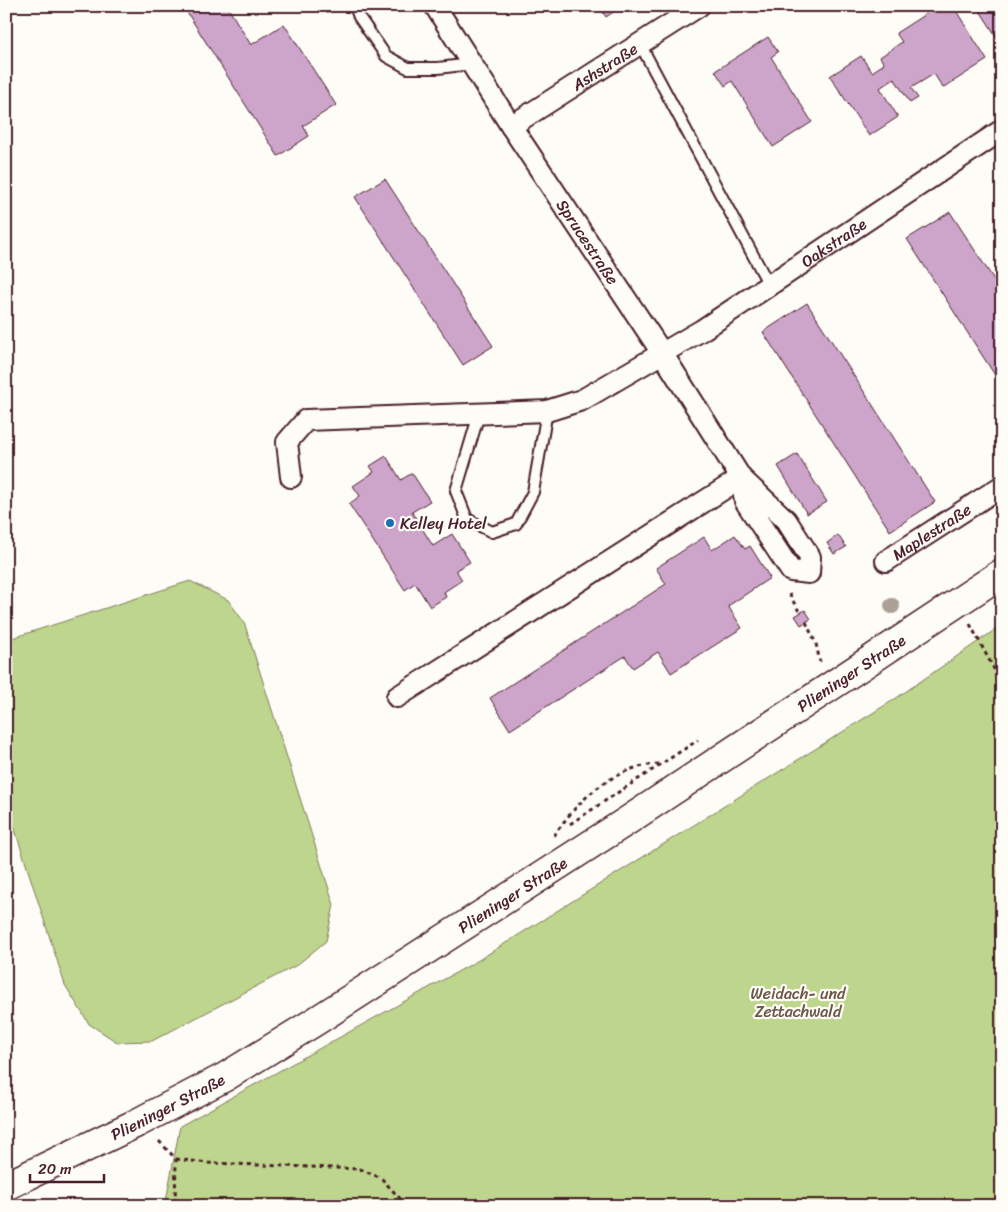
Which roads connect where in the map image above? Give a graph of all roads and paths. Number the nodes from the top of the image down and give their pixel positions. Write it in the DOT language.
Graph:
graph roads {
  1 [pos="355,6"];
  2 [pos="435,6"];
  3 [pos="699,6"];
  4 [pos="640,44"];
  5 [pos="471,64"];
  6 [pos="511,126"];
  7 [pos="1002,130"];
  8 [pos="769,285"];
  9 [pos="662,353"];
  10 [pos="547,412"];
  11 [pos="479,414"];
  12 [pos="291,477"];
  13 [pos="1002,486"];
  14 [pos="886,561"];
  15 [pos="1002,573"];
  16 [pos="958,603"];
  17 [pos="806,622"];
  18 [pos="820,662"];
  19 [pos="1002,684"];
  20 [pos="397,697"];
  21 [pos="661,764"];
  22 [pos="551,840"];
  23 [pos="137,1123"];
  24 [pos="176,1159"];
  25 [pos="6,1186"];
  26 [pos="175,1206"];
  27 [pos="407,1206"];
  1 -- 5 [label="lane"];
  2 -- 5 [label="street, Sprucestraße"];
  3 -- 4 [label="street, Ashstraße"];
  4 -- 6 [label="street, Ashstraße"];
  4 -- 8 [label="lane"];
  5 -- 6 [label="street, Sprucestraße"];
  6 -- 9 [label="street, Sprucestraße"];
  7 -- 8 [label="street, Oakstraße"];
  8 -- 9 [label="street, Oakstraße"];
  9 -- 10 [label="street, Oakstraße"];
  9 -- 20 [label="street, Sprucestraße"];
  10 -- 11 [label="street, Oakstraße"];
  10 -- 11 [label="lane"];
  11 -- 12 [label="street, Oakstraße"];
  13 -- 14 [label="street, Maplestraße"];
  15 -- 16 [label="main road, Plieninger Straße"];
  16 -- 19 [label="path"];
  16 -- 23 [label="main road, Plieninger Straße"];
  17 -- 18 [label="path"];
  21 -- 22 [label="path"];
  23 -- 24 [label="path"];
  23 -- 25 [label="main road, Plieninger Straße"];
  24 -- 26 [label="path"];
  24 -- 27 [label="path"];
}
